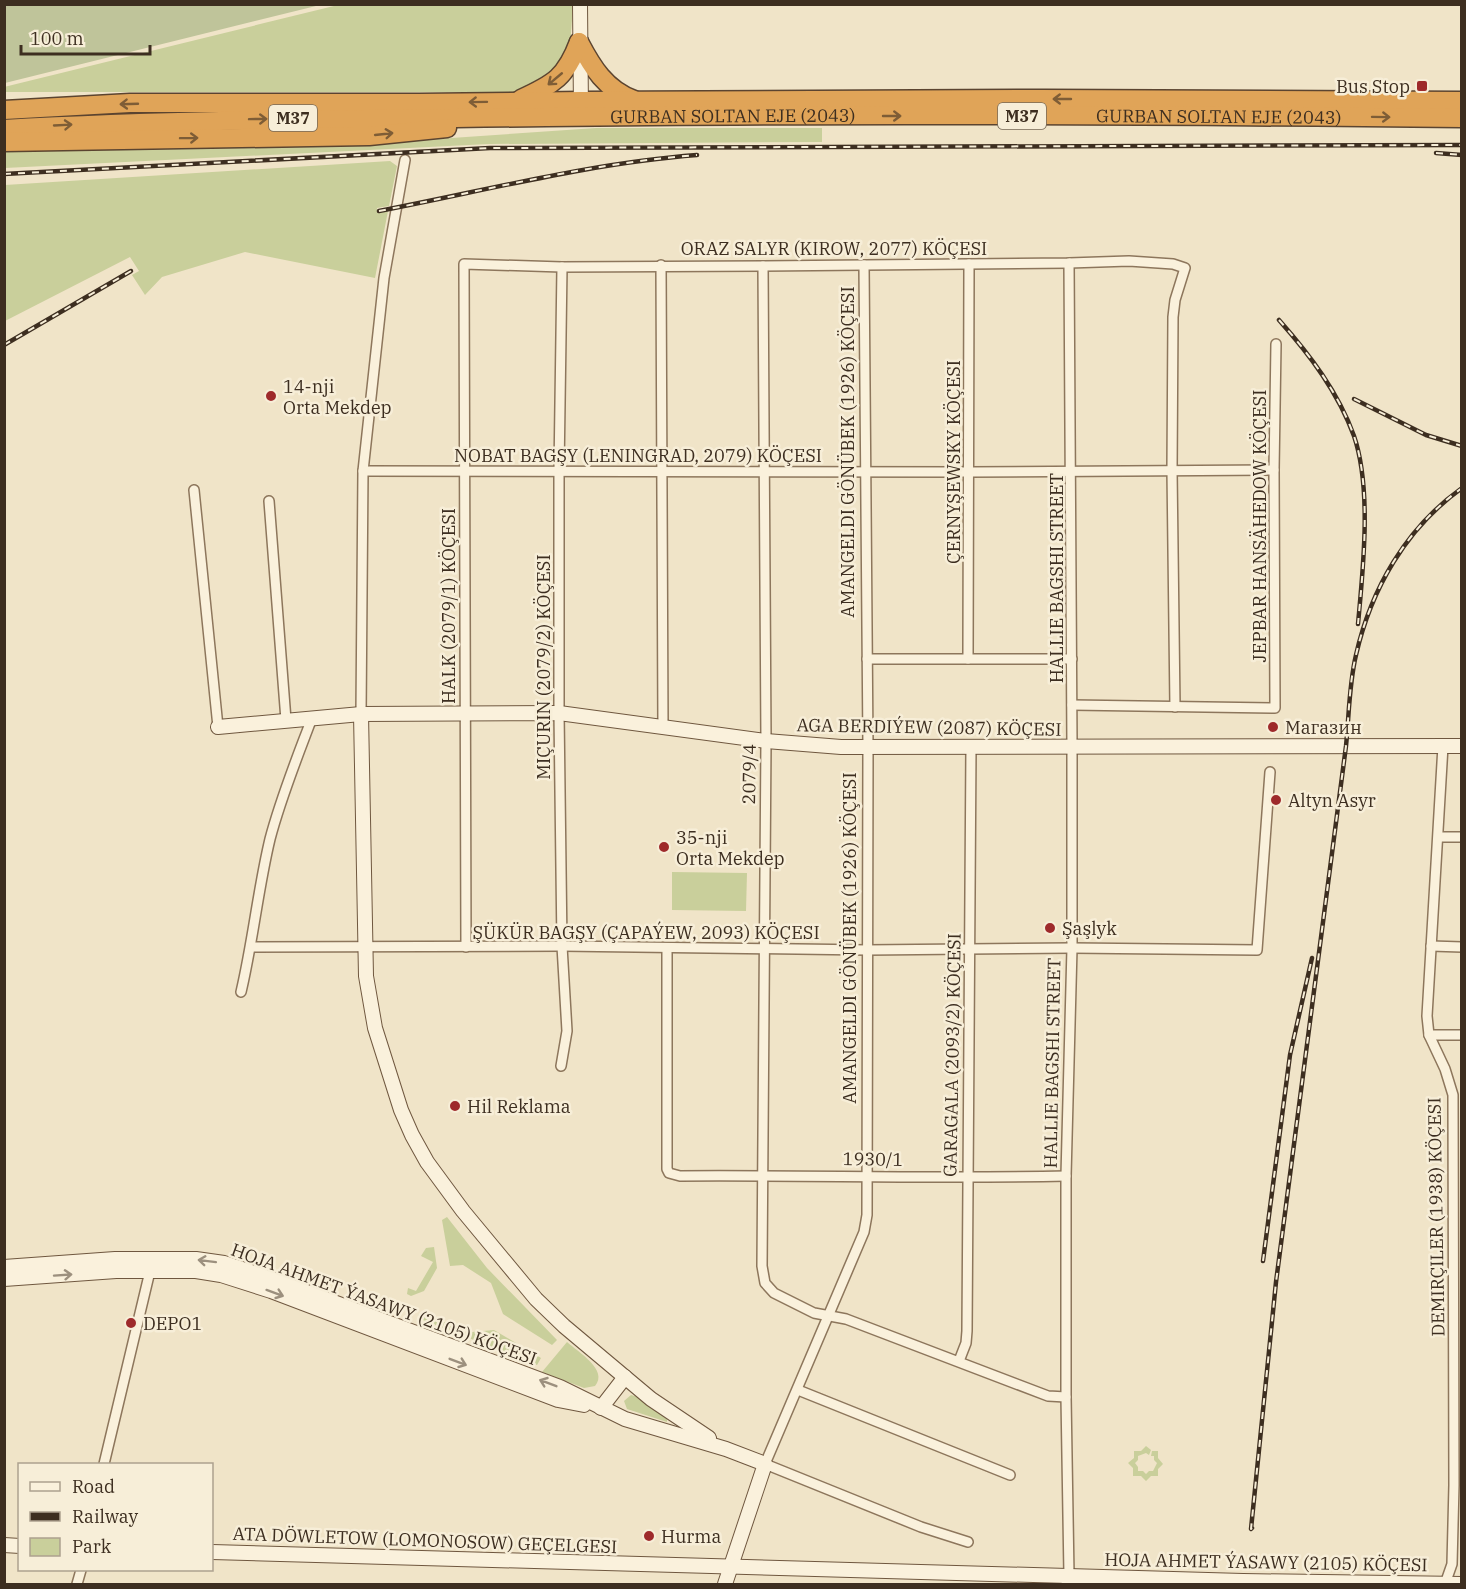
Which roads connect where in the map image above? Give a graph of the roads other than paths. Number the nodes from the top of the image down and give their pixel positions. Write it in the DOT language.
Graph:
graph roads {
  1 [pos="580,4"];
  2 [pos="579,42"];
  3 [pos="1461,101"];
  4 [pos="516,102"];
  5 [pos="641,102"];
  6 [pos="581,108"];
  7 [pos="4,110"];
  8 [pos="550,117"];
  9 [pos="1461,118"];
  10 [pos="4,129"];
  11 [pos="4,142"];
  12 [pos="405,160"];
  13 [pos="1069,263"];
  14 [pos="464,264"];
  15 [pos="969,264"];
  16 [pos="661,265"];
  17 [pos="864,265"];
  18 [pos="764,266"];
  19 [pos="562,267"];
  20 [pos="1276,344"];
  21 [pos="1172,470"];
  22 [pos="1274,470"];
  23 [pos="363,471"];
  24 [pos="464,471"];
  25 [pos="559,471"];
  26 [pos="1072,471"];
  27 [pos="662,472"];
  28 [pos="765,472"];
  29 [pos="864,472"];
  30 [pos="970,472"];
  31 [pos="194,490"];
  32 [pos="269,501"];
  33 [pos="867,658"];
  34 [pos="968,659"];
  35 [pos="1072,659"];
  36 [pos="1072,705"];
  37 [pos="1175,707"];
  38 [pos="465,712"];
  39 [pos="559,713"];
  40 [pos="361,714"];
  41 [pos="312,718"];
  42 [pos="286,720"];
  43 [pos="218,727"];
  44 [pos="663,727"];
  45 [pos="766,741"];
  46 [pos="1443,746"];
  47 [pos="1461,746"];
  48 [pos="868,747"];
  49 [pos="970,747"];
  50 [pos="1072,747"];
  51 [pos="1270,772"];
  52 [pos="1439,837"];
  53 [pos="1461,837"];
  54 [pos="562,946"];
  55 [pos="1431,946"];
  56 [pos="1461,946"];
  57 [pos="251,947"];
  58 [pos="466,947"];
  59 [pos="365,948"];
  60 [pos="667,948"];
  61 [pos="970,948"];
  62 [pos="1072,948"];
  63 [pos="764,949"];
  64 [pos="867,950"];
  65 [pos="241,992"];
  66 [pos="1429,1035"];
  67 [pos="1461,1035"];
  68 [pos="561,1066"];
  69 [pos="1457,1145"];
  70 [pos="866,1175"];
  71 [pos="764,1176"];
  72 [pos="1066,1176"];
  73 [pos="967,1178"];
  74 [pos="1458,1229"];
  75 [pos="152,1265"];
  76 [pos="4,1267"];
  77 [pos="4,1279"];
  78 [pos="829,1315"];
  79 [pos="1458,1315"];
  80 [pos="959,1361"];
  81 [pos="625,1377"];
  82 [pos="798,1390"];
  83 [pos="1457,1396"];
  84 [pos="1066,1397"];
  85 [pos="601,1408"];
  86 [pos="726,1449"];
  87 [pos="104,1463"];
  88 [pos="765,1464"];
  89 [pos="1010,1475"];
  90 [pos="1458,1485"];
  91 [pos="968,1542"];
  92 [pos="213,1552"];
  93 [pos="732,1566"];
  94 [pos="1067,1580"];
  95 [pos="725,1584"];
  96 [pos="1445,1584"];
  97 [pos="1461,1584"];
  1 -- 2 [label="street"];
  2 -- 4 [label="highway, GURBAN SOLTAN EJE (2043), one-way"];
  2 -- 5 [label="highway"];
  2 -- 6 [label="street"];
  3 -- 5 [label="highway, GURBAN SOLTAN EJE (2043) / M37, one-way"];
  4 -- 6 [label="highway, GURBAN SOLTAN EJE (2043) / M37"];
  4 -- 7 [label="highway, GURBAN SOLTAN EJE (2043) / M37, one-way"];
  5 -- 6 [label="highway, GURBAN SOLTAN EJE (2043) / M37"];
  6 -- 8 [label="highway, GURBAN SOLTAN EJE (2043) / M37"];
  6 -- 9 [label="highway, GURBAN SOLTAN EJE (2043) / M37, one-way"];
  10 -- 8 [label="highway, GURBAN SOLTAN EJE (2043) / M37, one-way"];
  11 -- 8 [label="highway, one-way"];
  12 -- 23 [label="street"];
  13 -- 15 [label="street, ORAZ SALYR (KIROW, 2077) KÖÇESI"];
  13 -- 21 [label="street, ORAZ SALYR (KIROW, 2077) KÖÇESI"];
  13 -- 26 [label="street, HALLIE BAGSHI STREET"];
  14 -- 19 [label="street, ORAZ SALYR (KIROW, 2077) KÖÇESI"];
  14 -- 24 [label="street, HALK (2079/1) KÖÇESI"];
  15 -- 17 [label="street, ORAZ SALYR (KIROW, 2077) KÖÇESI"];
  15 -- 30 [label="street, ÇERNYŞEWSKY KÖÇESI"];
  16 -- 18 [label="street, ORAZ SALYR (KIROW, 2077) KÖÇESI"];
  16 -- 19 [label="street, ORAZ SALYR (KIROW, 2077) KÖÇESI"];
  16 -- 27 [label="street"];
  17 -- 18 [label="street, ORAZ SALYR (KIROW, 2077) KÖÇESI"];
  17 -- 29 [label="street, AMANGELDI GÖNÜBEK (1926) KÖÇESI"];
  18 -- 28 [label="street, 2079/4 / 2079/4"];
  19 -- 25 [label="street, MIÇURIN (2079/2) KÖÇESI"];
  20 -- 22 [label="street, JEPBAR HANSÄHEDOW KÖÇESI"];
  21 -- 22 [label="street, NOBAT BAGŞY (LENINGRAD, 2079) KÖÇESI"];
  21 -- 26 [label="street, NOBAT BAGŞY (LENINGRAD, 2079) KÖÇESI"];
  21 -- 37 [label="street"];
  22 -- 37 [label="street, JEPBAR HANSÄHEDOW KÖÇESI"];
  23 -- 24 [label="street, NOBAT BAGŞY (LENINGRAD, 2079) KÖÇESI"];
  23 -- 40 [label="street"];
  24 -- 25 [label="street, NOBAT BAGŞY (LENINGRAD, 2079) KÖÇESI"];
  24 -- 38 [label="street, HALK (2079/1) KÖÇESI"];
  25 -- 27 [label="street, NOBAT BAGŞY (LENINGRAD, 2079) KÖÇESI"];
  25 -- 39 [label="street, MIÇURIN (2079/2) KÖÇESI"];
  26 -- 30 [label="street, NOBAT BAGŞY (LENINGRAD, 2079) KÖÇESI"];
  26 -- 35 [label="street, HALLIE BAGSHI STREET"];
  27 -- 28 [label="street, NOBAT BAGŞY (LENINGRAD, 2079) KÖÇESI"];
  27 -- 44 [label="street"];
  28 -- 29 [label="street, NOBAT BAGŞY (LENINGRAD, 2079) KÖÇESI"];
  28 -- 45 [label="street, 2079/4 / 2079/4"];
  29 -- 30 [label="street, NOBAT BAGŞY (LENINGRAD, 2079) KÖÇESI"];
  29 -- 33 [label="street, AMANGELDI GÖNÜBEK (1926) KÖÇESI"];
  30 -- 34 [label="street, ÇERNYŞEWSKY KÖÇESI"];
  31 -- 43 [label="street"];
  32 -- 42 [label="street"];
  33 -- 34 [label="street"];
  33 -- 48 [label="street, AMANGELDI GÖNÜBEK (1926) KÖÇESI"];
  34 -- 35 [label="street"];
  35 -- 36 [label="street, HALLIE BAGSHI STREET"];
  36 -- 37 [label="street"];
  36 -- 50 [label="street, HALLIE BAGSHI STREET"];
  38 -- 39 [label="street, AGA BERDIÝEW (2087) KÖÇESI"];
  38 -- 40 [label="street, AGA BERDIÝEW (2087) KÖÇESI"];
  38 -- 58 [label="street, HALK (2079/1) KÖÇESI"];
  39 -- 44 [label="street, AGA BERDIÝEW (2087) KÖÇESI"];
  39 -- 54 [label="street, MIÇURIN (2079/2) KÖÇESI"];
  40 -- 41 [label="street, AGA BERDIÝEW (2087) KÖÇESI"];
  40 -- 59 [label="street, HOJA AHMET ÝASAWY (2105) KÖÇESI"];
  41 -- 42 [label="street, AGA BERDIÝEW (2087) KÖÇESI"];
  41 -- 57 [label="street"];
  42 -- 43 [label="street, AGA BERDIÝEW (2087) KÖÇESI"];
  44 -- 45 [label="street, AGA BERDIÝEW (2087) KÖÇESI"];
  45 -- 48 [label="street, AGA BERDIÝEW (2087) KÖÇESI"];
  45 -- 63 [label="street, 2079/4 / 2079/4"];
  46 -- 47 [label="street, AGA BERDIÝEW (2087) KÖÇESI"];
  46 -- 50 [label="street, AGA BERDIÝEW (2087) KÖÇESI"];
  46 -- 52 [label="street, DEMIRÇILER (1938) KÖÇESI"];
  48 -- 49 [label="street, AGA BERDIÝEW (2087) KÖÇESI"];
  48 -- 64 [label="street, AMANGELDI GÖNÜBEK (1926) KÖÇESI"];
  49 -- 50 [label="street, AGA BERDIÝEW (2087) KÖÇESI"];
  49 -- 61 [label="street, GARAGALA (2093/2) KÖÇESI"];
  50 -- 62 [label="street, HALLIE BAGSHI STREET"];
  51 -- 62 [label="street, ŞÜKÜR BAGŞY (ÇAPAÝEW, 2093) KÖÇESI"];
  52 -- 53 [label="street"];
  52 -- 55 [label="street, DEMIRÇILER (1938) KÖÇESI"];
  54 -- 58 [label="street, ŞÜKÜR BAGŞY (ÇAPAÝEW, 2093) KÖÇESI"];
  54 -- 60 [label="street, ŞÜKÜR BAGŞY (ÇAPAÝEW, 2093) KÖÇESI"];
  54 -- 68 [label="street, MIÇURIN (2079/2) KÖÇESI"];
  55 -- 56 [label="street"];
  55 -- 66 [label="street, DEMIRÇILER (1938) KÖÇESI"];
  57 -- 59 [label="street, ŞÜKÜR BAGŞY (ÇAPAÝEW, 2093) KÖÇESI"];
  57 -- 65 [label="street"];
  58 -- 59 [label="street, ŞÜKÜR BAGŞY (ÇAPAÝEW, 2093) KÖÇESI"];
  59 -- 81 [label="street, HOJA AHMET ÝASAWY (2105) KÖÇESI"];
  60 -- 63 [label="street, ŞÜKÜR BAGŞY (ÇAPAÝEW, 2093) KÖÇESI"];
  60 -- 71 [label="street, 1930/1"];
  61 -- 62 [label="street, ŞÜKÜR BAGŞY (ÇAPAÝEW, 2093) KÖÇESI"];
  61 -- 64 [label="street, ŞÜKÜR BAGŞY (ÇAPAÝEW, 2093) KÖÇESI"];
  61 -- 73 [label="street, GARAGALA (2093/2) KÖÇESI"];
  62 -- 72 [label="street, HALLIE BAGSHI STREET"];
  63 -- 64 [label="street, ŞÜKÜR BAGŞY (ÇAPAÝEW, 2093) KÖÇESI"];
  63 -- 71 [label="street, 2079/4 / 2079/4"];
  64 -- 70 [label="street, AMANGELDI GÖNÜBEK (1926) KÖÇESI"];
  66 -- 67 [label="street"];
  66 -- 69 [label="street, DEMIRÇILER (1938) KÖÇESI"];
  69 -- 74 [label="street, DEMIRÇILER (1938) KÖÇESI"];
  70 -- 71 [label="street, 1930/1"];
  70 -- 73 [label="street, 1930/1"];
  70 -- 78 [label="street, AMANGELDI GÖNÜBEK (1926) KÖÇESI"];
  71 -- 78 [label="street, 2079/4 / 2079/4"];
  72 -- 73 [label="street, 1930/1"];
  72 -- 84 [label="street, HALLIE BAGSHI STREET"];
  73 -- 80 [label="street, GARAGALA (2093/2) KÖÇESI"];
  74 -- 79 [label="street, DEMIRÇILER (1938) KÖÇESI"];
  75 -- 76 [label="street, HOJA AHMET ÝASAWY (2105) KÖÇESI"];
  77 -- 75 [label="street, HOJA AHMET ÝASAWY (2105) KÖÇESI, one-way"];
  75 -- 85 [label="street, HOJA AHMET ÝASAWY (2105) KÖÇESI"];
  75 -- 87 [label="street"];
  78 -- 80 [label="street"];
  78 -- 82 [label="street, AMANGELDI GÖNÜBEK (1926) KÖÇESI"];
  79 -- 83 [label="street, DEMIRÇILER (1938) KÖÇESI"];
  80 -- 84 [label="street"];
  81 -- 85 [label="street"];
  81 -- 86 [label="street, HOJA AHMET ÝASAWY (2105) KÖÇESI"];
  82 -- 88 [label="street, AMANGELDI GÖNÜBEK (1926) KÖÇESI"];
  82 -- 89 [label="street"];
  83 -- 90 [label="street, DEMIRÇILER (1938) KÖÇESI"];
  84 -- 94 [label="street, HALLIE BAGSHI STREET"];
  85 -- 86 [label="street, HOJA AHMET ÝASAWY (2105) KÖÇESI"];
  86 -- 88 [label="street, HOJA AHMET ÝASAWY (2105) KÖÇESI"];
  88 -- 91 [label="street, HOJA AHMET ÝASAWY (2105) KÖÇESI"];
  88 -- 93 [label="street, AMANGELDI GÖNÜBEK (1926) KÖÇESI"];
  90 -- 96 [label="street, DEMIRÇILER (1938) KÖÇESI"];
  92 -- 93 [label="street, ATA DÖWLETOW (LOMONOSOW) GEÇELGESI"];
  93 -- 94 [label="street, ATA DÖWLETOW (LOMONOSOW) GEÇELGESI"];
  93 -- 95 [label="street, AMANGELDI GÖNÜBEK (1926) KÖÇESI"];
  94 -- 96 [label="street, HOJA AHMET ÝASAWY (2105) KÖÇESI"];
  96 -- 97 [label="street, HOJA AHMET ÝASAWY (2105) KÖÇESI"];
}
